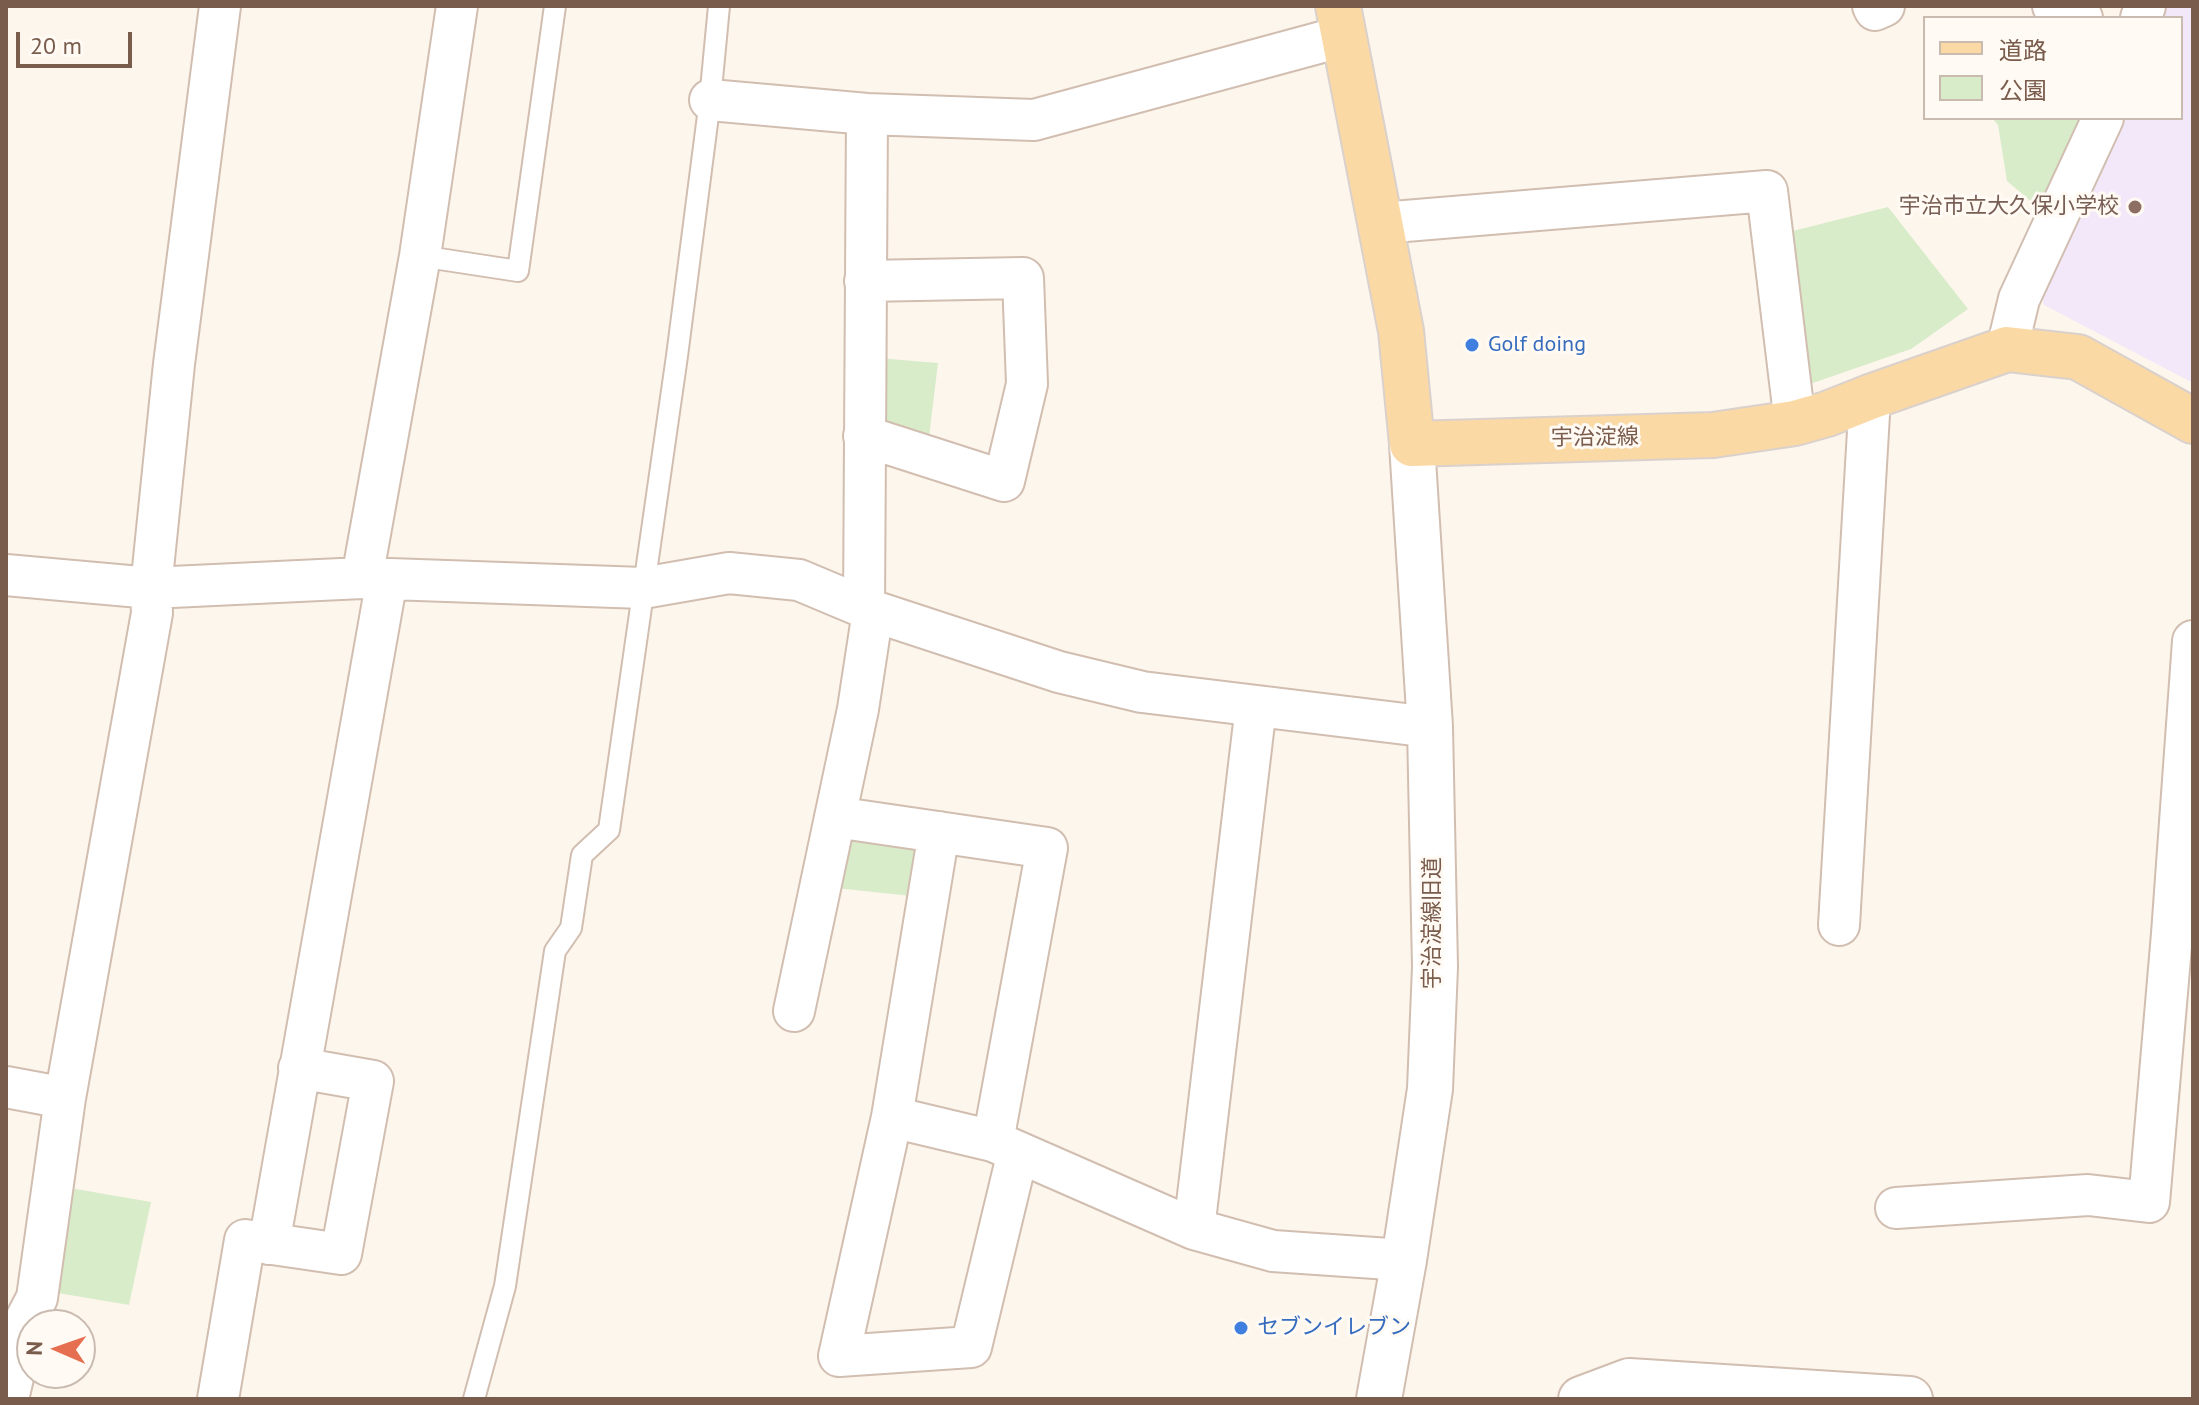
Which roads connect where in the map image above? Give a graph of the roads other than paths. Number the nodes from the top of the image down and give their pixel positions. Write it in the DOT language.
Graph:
graph roads {
  1 [pos="220,6"];
  2 [pos="457,6"];
  3 [pos="555,6"];
  4 [pos="719,6"];
  5 [pos="1873,6"];
  6 [pos="1884,6"];
  7 [pos="2053,6"];
  8 [pos="2077,16"];
  9 [pos="1341,21"];
  10 [pos="710,100"];
  11 [pos="867,114"];
  12 [pos="2102,120"];
  13 [pos="1381,223"];
  14 [pos="420,256"];
  15 [pos="865,281"];
  16 [pos="2007,349"];
  17 [pos="1870,397"];
  18 [pos="2193,421"];
  19 [pos="1795,423"];
  20 [pos="864,436"];
  21 [pos="1412,444"];
  22 [pos="6,575"];
  23 [pos="374,579"];
  24 [pos="151,588"];
  25 [pos="643,588"];
  26 [pos="868,610"];
  27 [pos="2193,641"];
  28 [pos="1256,706"];
  29 [pos="1430,727"];
  30 [pos="835,817"];
  31 [pos="939,832"];
  32 [pos="1839,925"];
  33 [pos="794,1011"];
  34 [pos="299,1068"];
  35 [pos="6,1087"];
  36 [pos="65,1098"];
  37 [pos="892,1117"];
  38 [pos="1006,1146"];
  39 [pos="1896,1208"];
  40 [pos="1194,1229"];
  41 [pos="269,1244"];
  42 [pos="1404,1260"];
  43 [pos="7,1397"];
  44 [pos="218,1399"];
  45 [pos="474,1399"];
  46 [pos="1379,1399"];
  47 [pos="1581,1399"];
  48 [pos="1910,1399"];
  1 -- 24 [label="street"];
  2 -- 14 [label="street"];
  3 -- 14 [label="lane"];
  4 -- 10 [label="lane"];
  5 -- 6 [label="street"];
  7 -- 8 [label="street"];
  9 -- 11 [label="street"];
  9 -- 13 [label="main road"];
  10 -- 11 [label="street"];
  10 -- 25 [label="lane"];
  11 -- 15 [label="street"];
  12 -- 16 [label="street"];
  13 -- 19 [label="street"];
  13 -- 21 [label="main road"];
  14 -- 23 [label="street"];
  15 -- 20 [label="street"];
  15 -- 20 [label="street"];
  16 -- 17 [label="main road, 宇治淀線"];
  16 -- 18 [label="main road, 宇治淀線"];
  17 -- 19 [label="main road, 宇治淀線"];
  17 -- 32 [label="street"];
  19 -- 21 [label="main road, 宇治淀線"];
  20 -- 26 [label="street"];
  21 -- 29 [label="street, 宇治淀線旧道"];
  22 -- 24 [label="street"];
  23 -- 24 [label="street"];
  23 -- 25 [label="street"];
  23 -- 34 [label="street"];
  24 -- 36 [label="street"];
  25 -- 26 [label="street"];
  25 -- 45 [label="lane"];
  26 -- 28 [label="street"];
  26 -- 30 [label="street"];
  27 -- 39 [label="street"];
  28 -- 29 [label="street"];
  28 -- 40 [label="street"];
  29 -- 42 [label="street, 宇治淀線旧道"];
  30 -- 31 [label="street"];
  30 -- 33 [label="street"];
  31 -- 37 [label="street"];
  31 -- 38 [label="street"];
  34 -- 41 [label="street"];
  34 -- 41 [label="street"];
  35 -- 36 [label="street"];
  36 -- 43 [label="street"];
  37 -- 38 [label="street"];
  37 -- 38 [label="street"];
  38 -- 40 [label="street"];
  40 -- 42 [label="street"];
  41 -- 44 [label="street"];
  42 -- 46 [label="street, 宇治淀線旧道"];
  47 -- 48 [label="street"];
}
